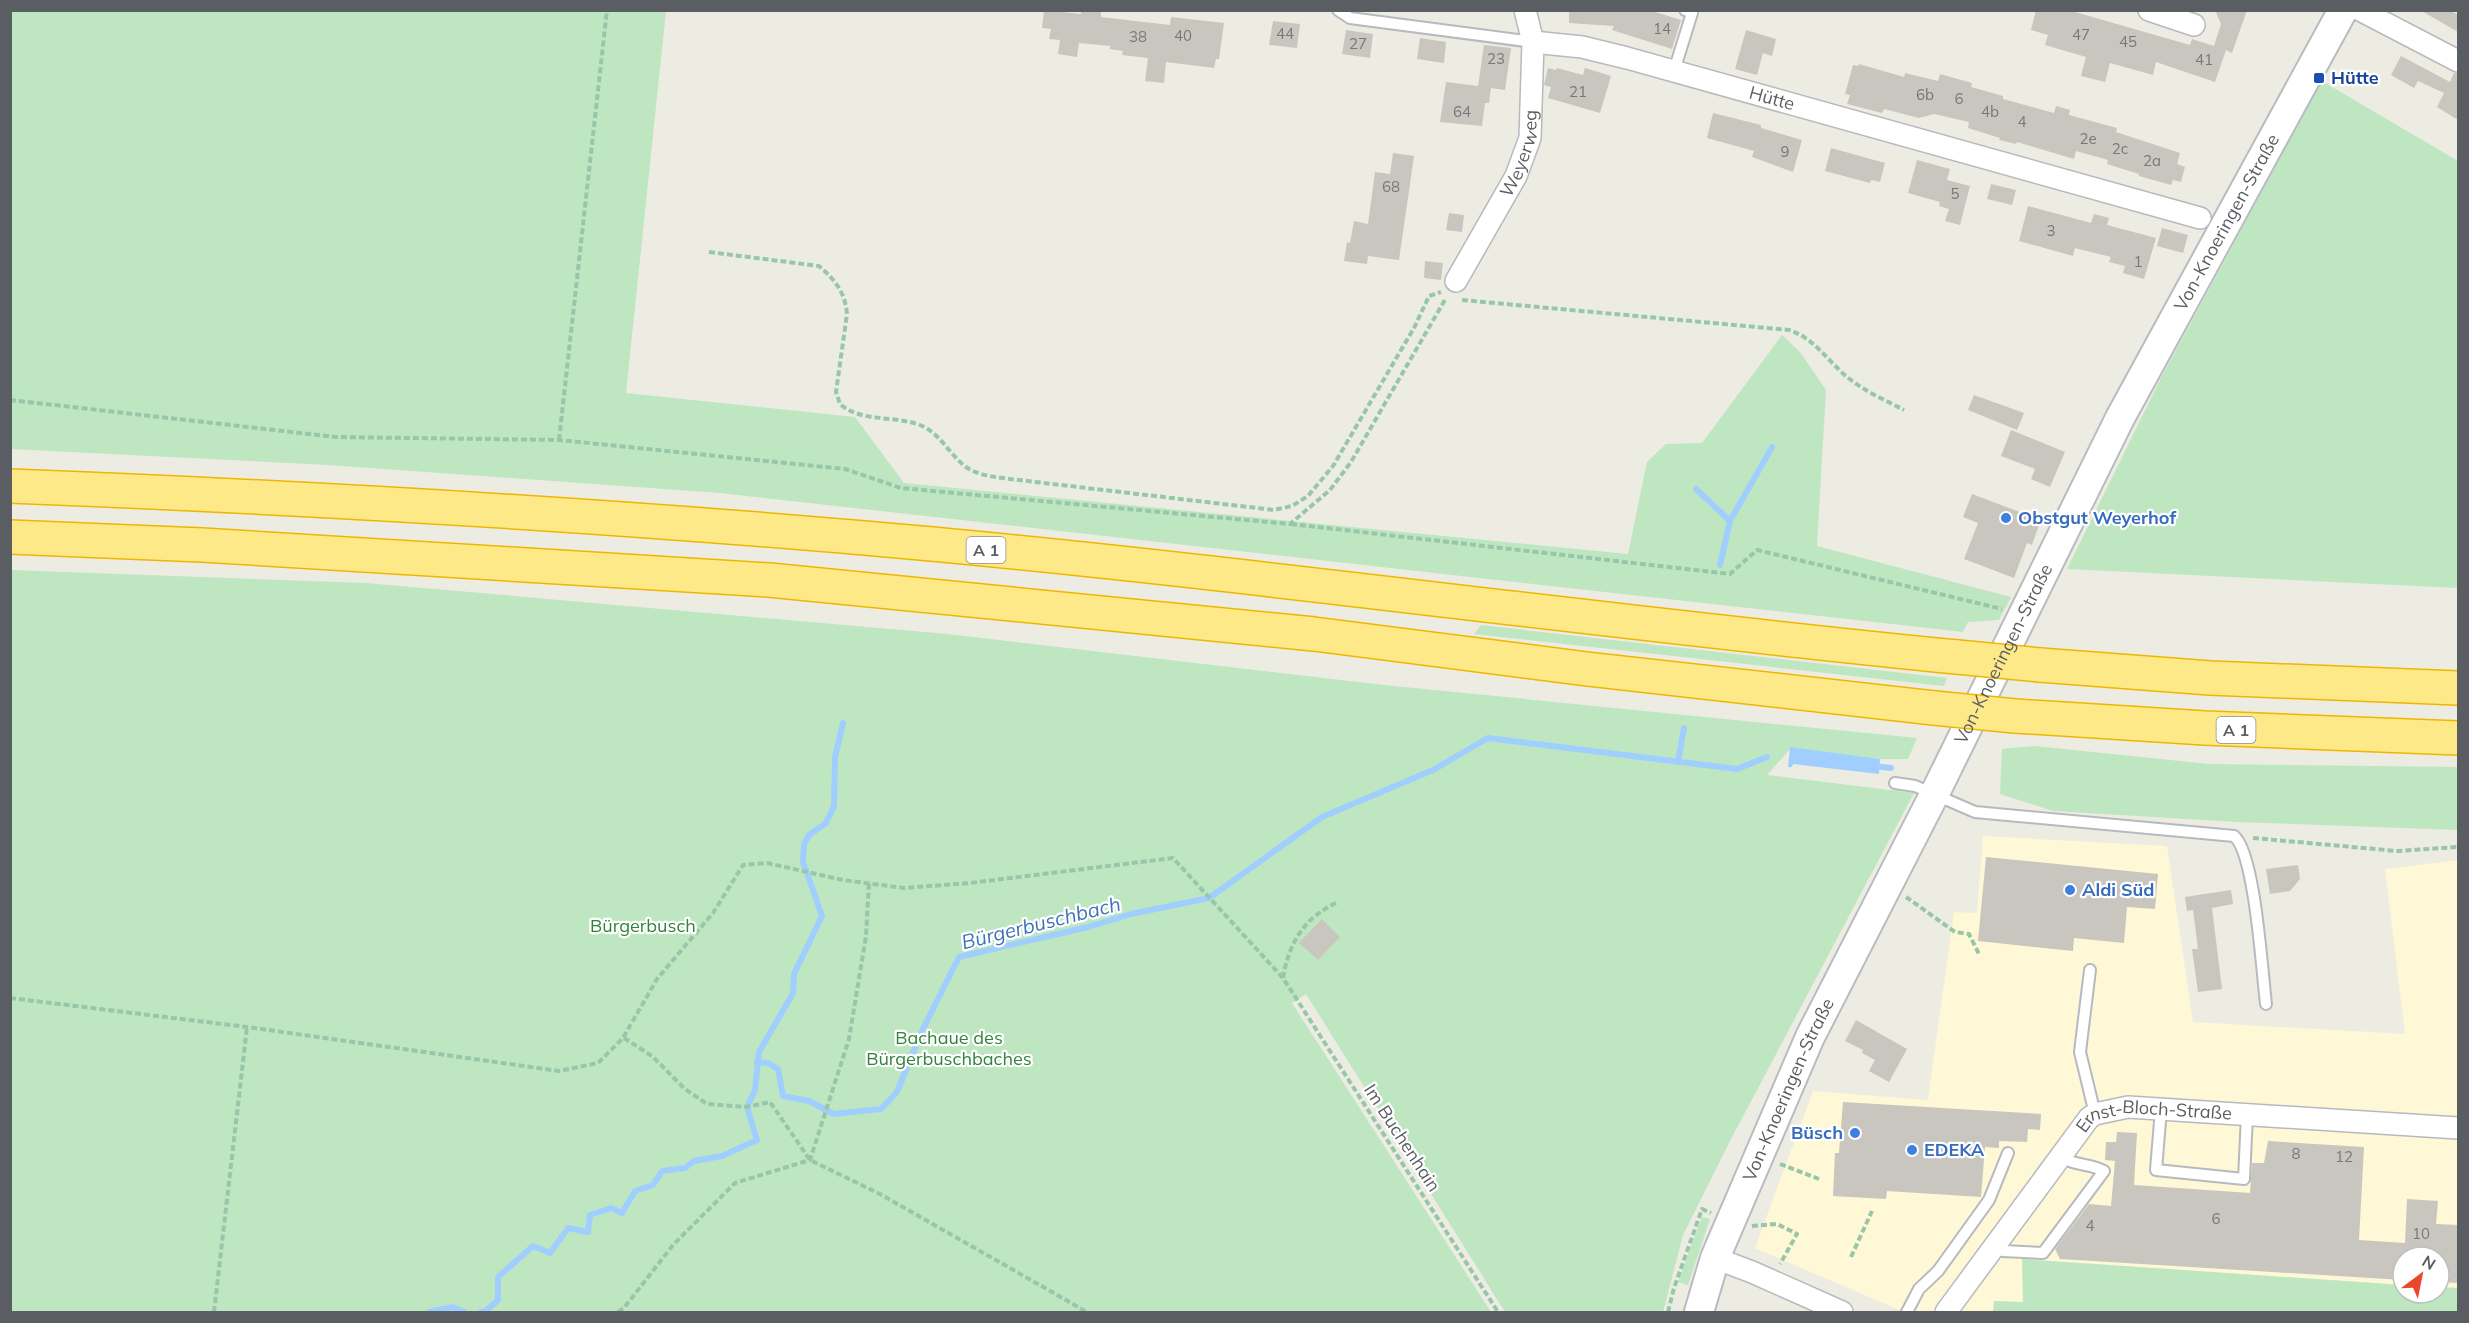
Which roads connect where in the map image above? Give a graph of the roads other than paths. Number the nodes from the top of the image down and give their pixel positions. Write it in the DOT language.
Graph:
graph roads {
  1 [pos="1338,10"];
  2 [pos="1525,10"];
  3 [pos="1685,10"];
  4 [pos="2149,10"];
  5 [pos="2343,10"];
  6 [pos="2360,10"];
  7 [pos="2194,25"];
  8 [pos="1533,42"];
  9 [pos="2458,61"];
  10 [pos="1674,71"];
  11 [pos="2200,218"];
  12 [pos="1452,288"];
  13 [pos="10,486"];
  14 [pos="10,537"];
  15 [pos="2458,688"];
  16 [pos="2458,738"];
  17 [pos="1894,783"];
  18 [pos="1934,795"];
  19 [pos="2090,970"];
  20 [pos="2266,1004"];
  21 [pos="2161,1109"];
  22 [pos="2096,1114"];
  23 [pos="2247,1115"];
  24 [pos="2458,1128"];
  25 [pos="2008,1153"];
  26 [pos="2061,1156"];
  27 [pos="1995,1245"];
  28 [pos="1715,1258"];
  29 [pos="1699,1312"];
  30 [pos="1842,1312"];
  31 [pos="1907,1312"];
  32 [pos="1946,1312"];
  1 -- 8 [label="lane, Hütte"];
  2 -- 8 [label="street, Weyerweg"];
  3 -- 10 [label="lane"];
  4 -- 7 [label="street"];
  5 -- 18 [label="main road, Von-Knoeringen-Straße"];
  6 -- 9 [label="street"];
  8 -- 10 [label="street, Hütte"];
  8 -- 12 [label="street, Weyerweg"];
  10 -- 11 [label="street, Hütte"];
  13 -- 15 [label="highway, A 1, bridge"];
  14 -- 16 [label="highway, A 1, bridge"];
  17 -- 18 [label="lane"];
  18 -- 20 [label="lane"];
  18 -- 28 [label="main road, Von-Knoeringen-Straße"];
  19 -- 22 [label="lane"];
  21 -- 22 [label="street, Ernst-Bloch-Straße"];
  21 -- 23 [label="street, Ernst-Bloch-Straße"];
  21 -- 23 [label="lane"];
  22 -- 26 [label="street, Ernst-Bloch-Straße"];
  23 -- 24 [label="street, Ernst-Bloch-Straße"];
  25 -- 31 [label="lane"];
  26 -- 27 [label="street, Ernst-Bloch-Straße"];
  26 -- 27 [label="lane"];
  27 -- 32 [label="street, Ernst-Bloch-Straße"];
  28 -- 29 [label="main road, Von-Knoeringen-Straße"];
  28 -- 30 [label="street"];
}
